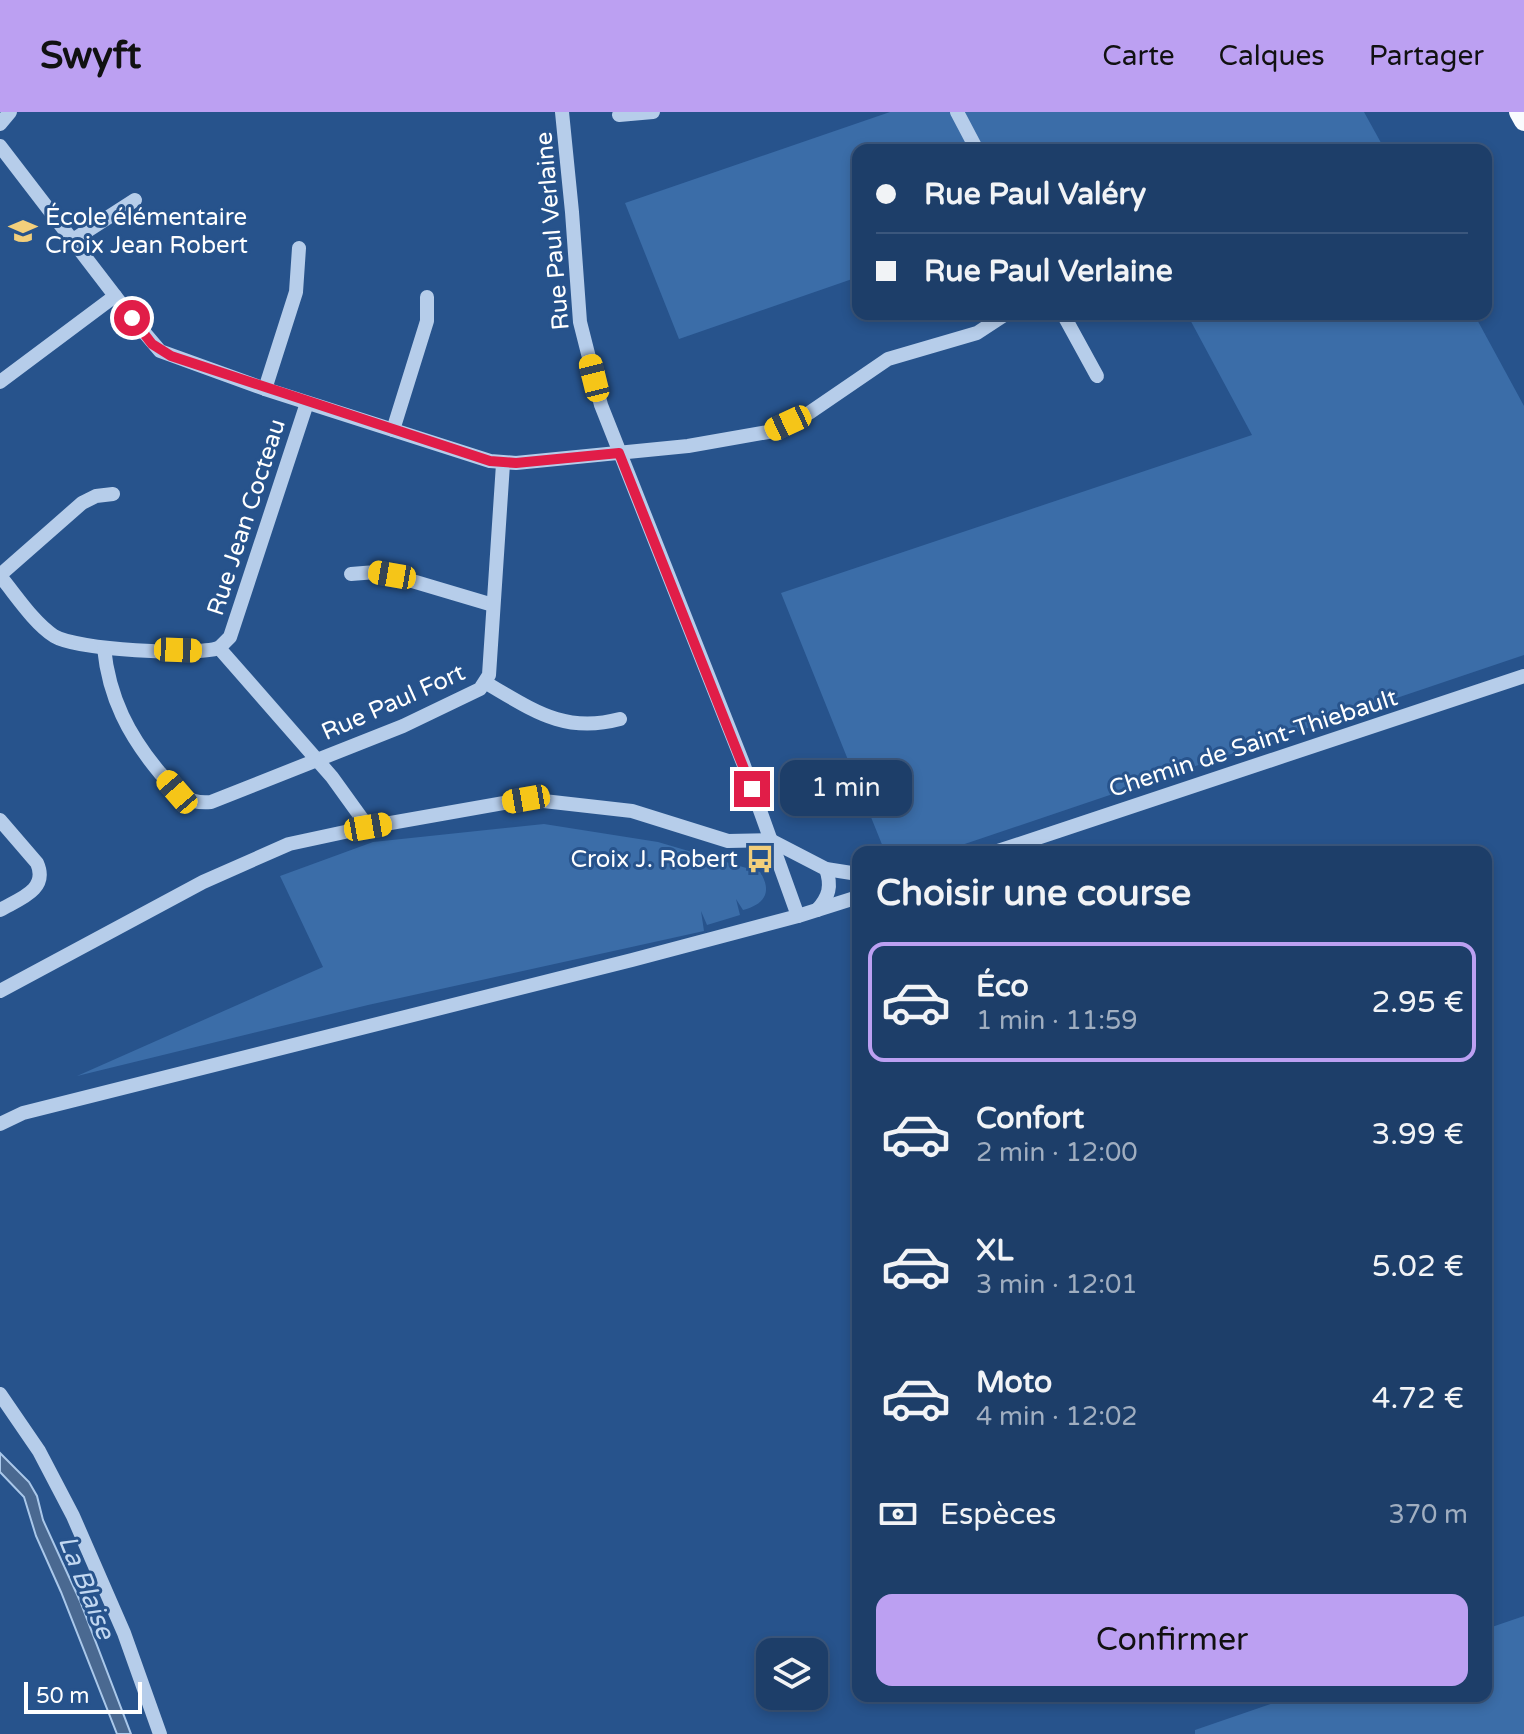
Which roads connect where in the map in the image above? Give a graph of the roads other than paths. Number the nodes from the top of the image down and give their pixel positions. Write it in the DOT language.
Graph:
graph roads {
  1 [pos="10,112"];
  2 [pos="562,112"];
  3 [pos="653,112"];
  4 [pos="957,112"];
  5 [pos="1519,112"];
  6 [pos="619,115"];
  7 [pos="1524,121"];
  8 [pos="0,124"];
  9 [pos="974,144"];
  10 [pos="0,146"];
  11 [pos="135,200"];
  12 [pos="73,240"];
  13 [pos="299,248"];
  14 [pos="115,296"];
  15 [pos="427,297"];
  16 [pos="997,320"];
  17 [pos="1066,320"];
  18 [pos="1097,376"];
  19 [pos="0,382"];
  20 [pos="265,389"];
  21 [pos="307,403"];
  22 [pos="393,430"];
  23 [pos="619,453"];
  24 [pos="503,464"];
  25 [pos="113,494"];
  26 [pos="351,574"];
  27 [pos="0,576"];
  28 [pos="493,605"];
  29 [pos="104,648"];
  30 [pos="219,648"];
  31 [pos="1524,676"];
  32 [pos="486,683"];
  33 [pos="620,719"];
  34 [pos="317,761"];
  35 [pos="0,820"];
  36 [pos="368,827"];
  37 [pos="770,840"];
  38 [pos="1013,846"];
  39 [pos="826,869"];
  40 [pos="852,873"];
  41 [pos="852,899"];
  42 [pos="0,910"];
  43 [pos="817,910"];
  44 [pos="798,916"];
  45 [pos="0,991"];
  46 [pos="0,1124"];
  47 [pos="0,1394"];
  48 [pos="160,1734"];
  1 -- 8 [label="street"];
  2 -- 23 [label="street, Rue Paul Verlaine"];
  3 -- 6 [label="street"];
  4 -- 9 [label="street"];
  5 -- 7 [label="main road"];
  10 -- 12 [label="street"];
  11 -- 12 [label="street"];
  12 -- 14 [label="street"];
  13 -- 20 [label="street"];
  14 -- 19 [label="street"];
  14 -- 20 [label="street"];
  15 -- 22 [label="street"];
  16 -- 23 [label="street"];
  17 -- 18 [label="street"];
  20 -- 21 [label="street"];
  21 -- 22 [label="street"];
  21 -- 30 [label="street, Rue Jean Cocteau"];
  22 -- 24 [label="street"];
  23 -- 24 [label="street"];
  23 -- 37 [label="street, Rue Paul Verlaine"];
  24 -- 28 [label="street, Rue Paul Fort"];
  25 -- 27 [label="street"];
  26 -- 28 [label="street"];
  27 -- 29 [label="street"];
  28 -- 32 [label="street, Rue Paul Fort"];
  29 -- 30 [label="street"];
  29 -- 34 [label="street, Rue Paul Fort"];
  30 -- 34 [label="street, Rue Jean Cocteau"];
  31 -- 38 [label="street, Chemin de Saint-Thiebault"];
  32 -- 33 [label="street, Rue Paul Fort"];
  32 -- 34 [label="street, Rue Paul Fort"];
  34 -- 36 [label="street, Rue Jean Cocteau"];
  35 -- 42 [label="street"];
  36 -- 37 [label="street"];
  36 -- 45 [label="street"];
  37 -- 39 [label="street"];
  37 -- 44 [label="street, Rue Paul Verlaine"];
  39 -- 40 [label="street"];
  39 -- 43 [label="street"];
  41 -- 43 [label="street"];
  43 -- 44 [label="street"];
  44 -- 46 [label="street"];
  47 -- 48 [label="street"];
}
